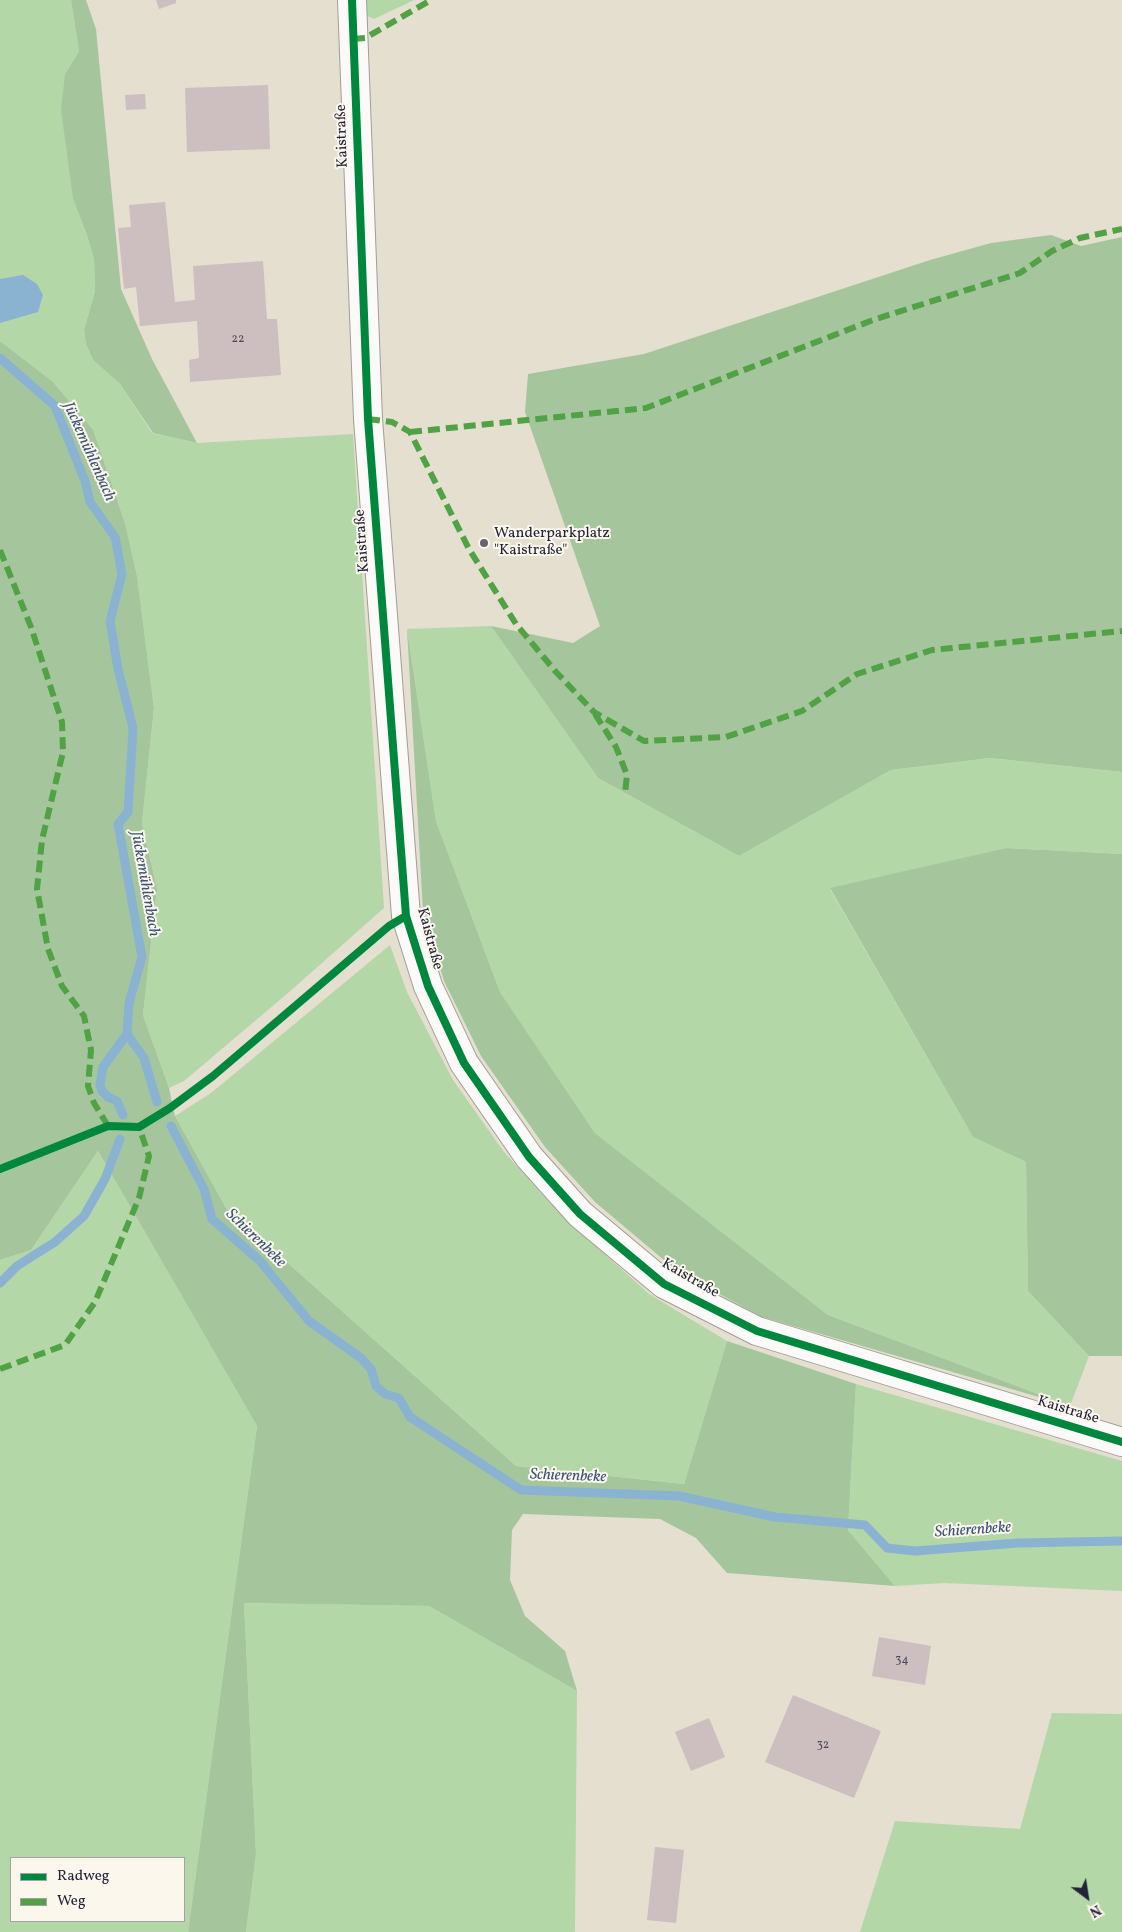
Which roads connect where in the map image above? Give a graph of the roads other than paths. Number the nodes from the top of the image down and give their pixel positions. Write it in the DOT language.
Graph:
graph roads {
  1 [pos="352,0"];
  2 [pos="1122,1442"];
  1 -- 2 [label="street, Kaistraße"];
}
